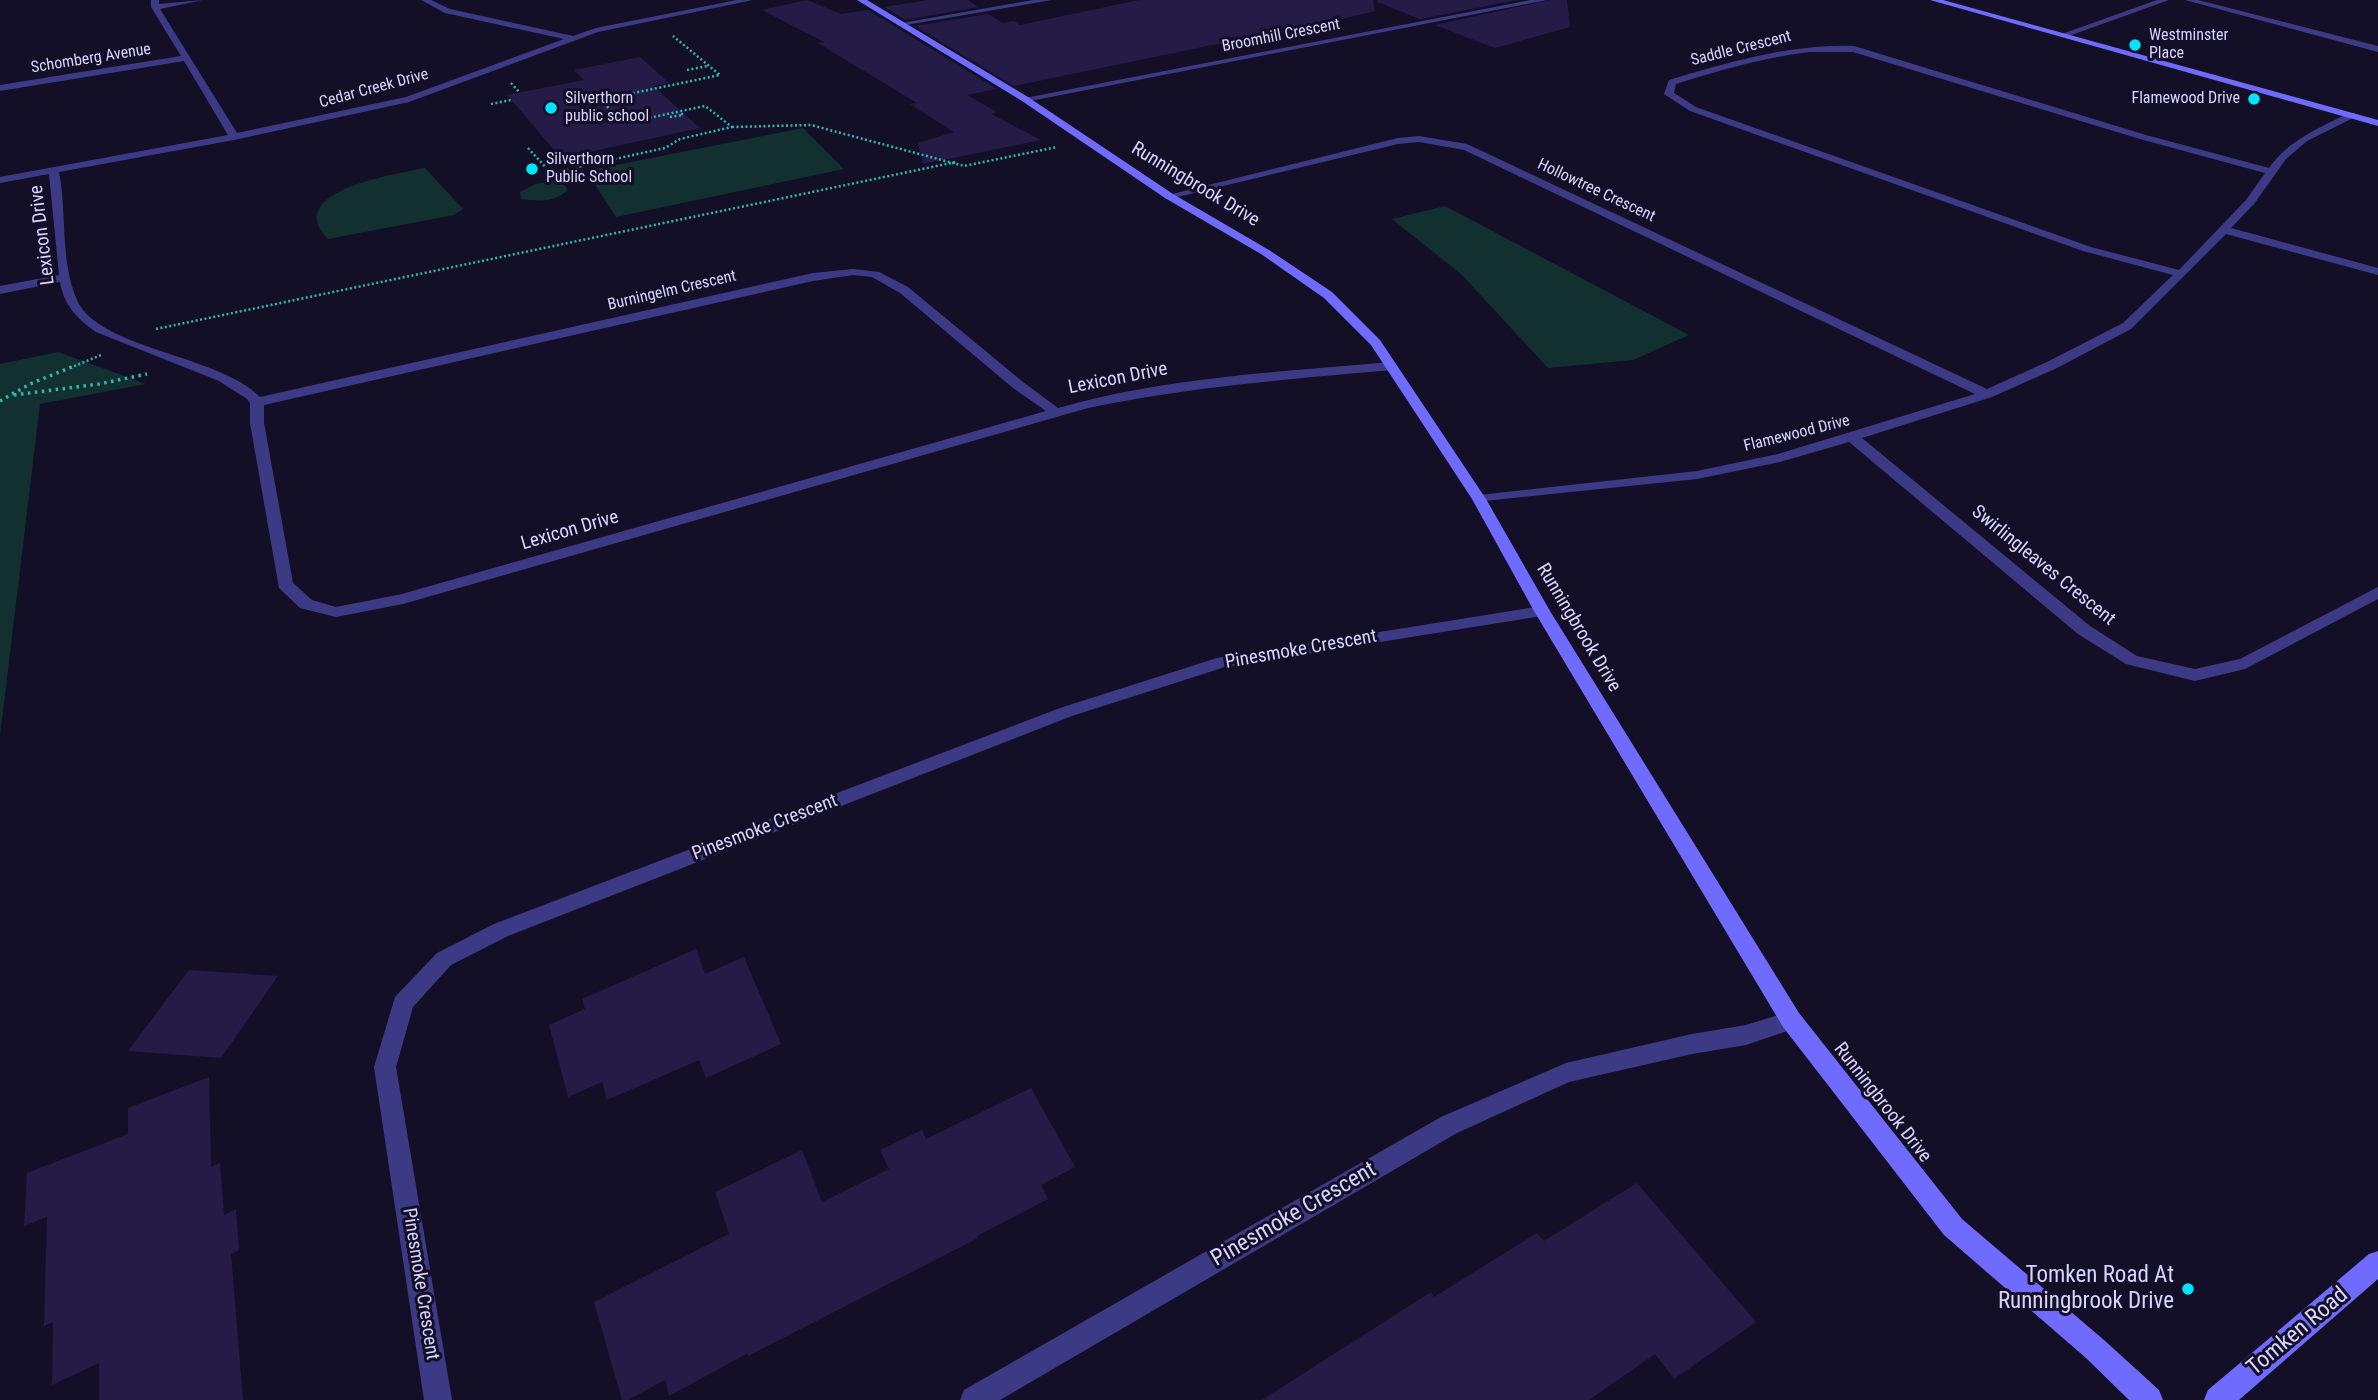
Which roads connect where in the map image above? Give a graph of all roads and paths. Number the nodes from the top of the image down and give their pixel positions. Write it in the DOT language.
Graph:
graph roads {
  1 [pos="199,0"];
  2 [pos="425,0"];
  3 [pos="749,0"];
  4 [pos="861,0"];
  5 [pos="1048,0"];
  6 [pos="1542,0"];
  7 [pos="1934,0"];
  8 [pos="2165,0"];
  9 [pos="2189,0"];
  10 [pos="155,4"];
  11 [pos="900,24"];
  12 [pos="2063,36"];
  13 [pos="572,38"];
  14 [pos="2378,49"];
  15 [pos="187,58"];
  16 [pos="699,58"];
  17 [pos="709,66"];
  18 [pos="687,70"];
  19 [pos="0,88"];
  20 [pos="1025,99"];
  21 [pos="511,100"];
  22 [pos="491,104"];
  23 [pos="680,111"];
  24 [pos="2352,115"];
  25 [pos="670,117"];
  26 [pos="2378,122"];
  27 [pos="732,127"];
  28 [pos="234,137"];
  29 [pos="1086,142"];
  30 [pos="528,148"];
  31 [pos="956,162"];
  32 [pos="54,171"];
  33 [pos="2273,172"];
  34 [pos="0,180"];
  35 [pos="1169,196"];
  36 [pos="2224,230"];
  37 [pos="2378,272"];
  38 [pos="2181,274"];
  39 [pos="65,277"];
  40 [pos="0,290"];
  41 [pos="131,343"];
  42 [pos="191,365"];
  43 [pos="1392,366"];
  44 [pos="1987,394"];
  45 [pos="9,396"];
  46 [pos="0,401"];
  47 [pos="257,402"];
  48 [pos="1054,411"];
  49 [pos="1853,438"];
  50 [pos="1479,499"];
  51 [pos="2378,592"];
  52 [pos="1542,611"];
  53 [pos="1791,1020"];
  54 [pos="2378,1263"];
  55 [pos="438,1400"];
  56 [pos="974,1400"];
  57 [pos="2149,1400"];
  58 [pos="2218,1400"];
  1 -- 10 [label="street"];
  2 -- 13 [label="street"];
  3 -- 13 [label="street, Cedar Creek Drive"];
  4 -- 11 [label="street, Runningbrook Drive"];
  5 -- 11 [label="street"];
  6 -- 20 [label="street, Broomhill Crescent"];
  7 -- 12 [label="street"];
  8 -- 12 [label="street"];
  9 -- 14 [label="street"];
  10 -- 15 [label="street"];
  11 -- 20 [label="street, Runningbrook Drive"];
  12 -- 24 [label="street"];
  13 -- 28 [label="street, Cedar Creek Drive"];
  15 -- 19 [label="street, Schomberg Avenue"];
  15 -- 28 [label="street"];
  16 -- 17 [label="path"];
  17 -- 18 [label="path"];
  17 -- 23 [label="path"];
  20 -- 29 [label="street, Runningbrook Drive"];
  21 -- 22 [label="path"];
  23 -- 25 [label="path"];
  23 -- 27 [label="path"];
  24 -- 26 [label="street"];
  24 -- 33 [label="street, Flamewood Drive"];
  27 -- 30 [label="path"];
  27 -- 31 [label="path"];
  28 -- 32 [label="street, Cedar Creek Drive"];
  29 -- 31 [label="path"];
  29 -- 35 [label="street, Runningbrook Drive"];
  31 -- 41 [label="path"];
  32 -- 34 [label="street, Cedar Creek Drive"];
  32 -- 39 [label="street, Lexicon Drive"];
  33 -- 36 [label="street, Flamewood Drive"];
  33 -- 38 [label="street, Saddle Crescent"];
  35 -- 43 [label="street, Runningbrook Drive"];
  35 -- 44 [label="street, Hollowtree Crescent"];
  36 -- 37 [label="street"];
  36 -- 38 [label="street, Flamewood Drive"];
  38 -- 44 [label="street, Flamewood Drive"];
  39 -- 40 [label="street"];
  39 -- 41 [label="street, Lexicon Drive"];
  41 -- 42 [label="street, Lexicon Drive"];
  41 -- 45 [label="path"];
  42 -- 45 [label="path"];
  42 -- 47 [label="street, Lexicon Drive"];
  43 -- 48 [label="street, Lexicon Drive"];
  43 -- 50 [label="street, Runningbrook Drive"];
  44 -- 49 [label="street, Flamewood Drive"];
  45 -- 46 [label="path"];
  47 -- 48 [label="street, Burningelm Crescent"];
  47 -- 48 [label="street, Lexicon Drive"];
  49 -- 50 [label="street, Flamewood Drive"];
  49 -- 51 [label="street, Swirlingleaves Crescent"];
  50 -- 52 [label="street, Runningbrook Drive"];
  52 -- 53 [label="street, Runningbrook Drive"];
  52 -- 55 [label="street, Pinesmoke Crescent"];
  53 -- 56 [label="street, Pinesmoke Crescent"];
  53 -- 57 [label="street, Runningbrook Drive"];
  54 -- 58 [label="street, Tomken Road"];
}
